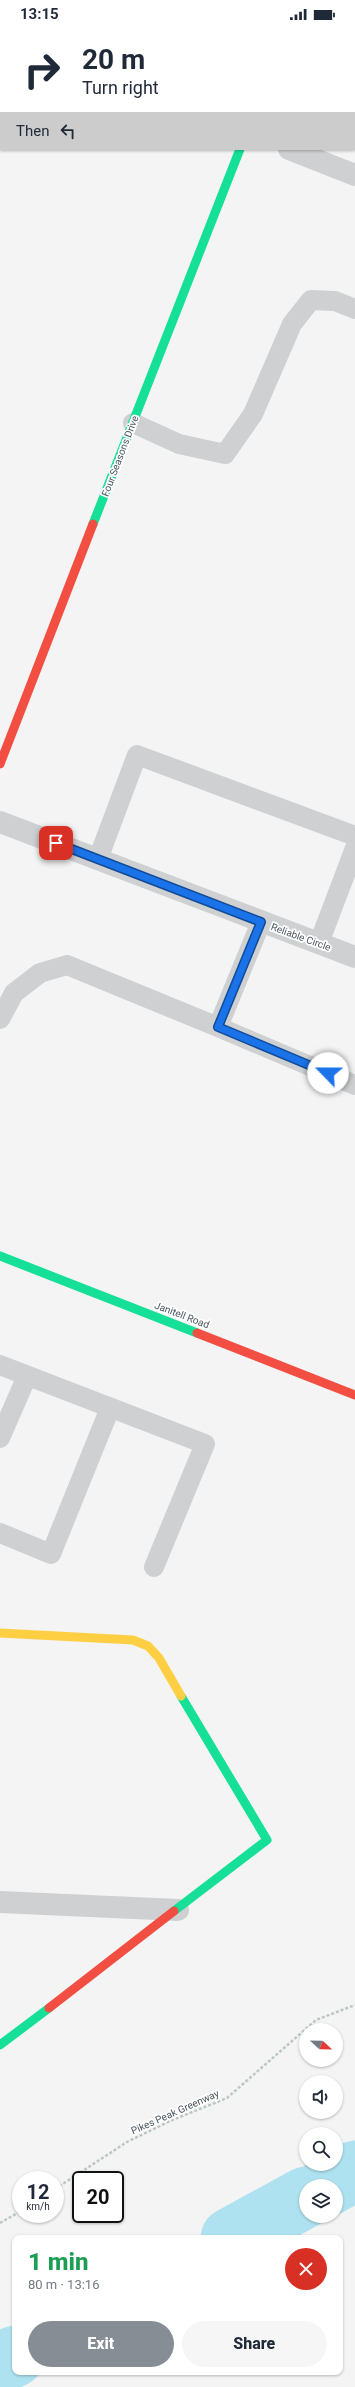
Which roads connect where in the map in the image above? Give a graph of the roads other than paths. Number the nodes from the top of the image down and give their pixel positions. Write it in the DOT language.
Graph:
graph roads {
  1 [pos="240,150"];
  2 [pos="292,150"];
  3 [pos="355,175"];
  4 [pos="355,309"];
  5 [pos="133,423"];
  6 [pos="0,764"];
  7 [pos="0,822"];
  8 [pos="355,836"];
  9 [pos="355,848"];
  10 [pos="98,859"];
  11 [pos="261,922"];
  12 [pos="319,943"];
  13 [pos="355,957"];
  14 [pos="0,1019"];
  15 [pos="218,1027"];
  16 [pos="355,1085"];
  17 [pos="0,1256"];
  18 [pos="0,1365"];
  19 [pos="27,1376"];
  20 [pos="355,1395"];
  21 [pos="110,1408"];
  22 [pos="0,1438"];
  23 [pos="0,1534"];
  24 [pos="154,1567"];
  25 [pos="0,1633"];
  26 [pos="0,1902"];
  27 [pos="178,1910"];
  28 [pos="0,2045"];
  1 -- 5 [label="street, Four Seasons Drive"];
  2 -- 3 [label="street"];
  4 -- 5 [label="lane"];
  5 -- 6 [label="street, Four Seasons Drive"];
  7 -- 10 [label="street, Reliable Circle"];
  8 -- 10 [label="lane"];
  9 -- 12 [label="lane"];
  10 -- 11 [label="street, Reliable Circle"];
  11 -- 12 [label="street, Reliable Circle"];
  11 -- 15 [label="lane"];
  12 -- 13 [label="street, Reliable Circle"];
  14 -- 15 [label="lane"];
  15 -- 16 [label="lane"];
  17 -- 20 [label="street, Janitell Road"];
  18 -- 19 [label="lane"];
  19 -- 21 [label="lane"];
  19 -- 22 [label="lane"];
  21 -- 23 [label="lane"];
  21 -- 24 [label="lane"];
  25 -- 27 [label="street"];
  26 -- 27 [label="street"];
  27 -- 28 [label="street"];
}
